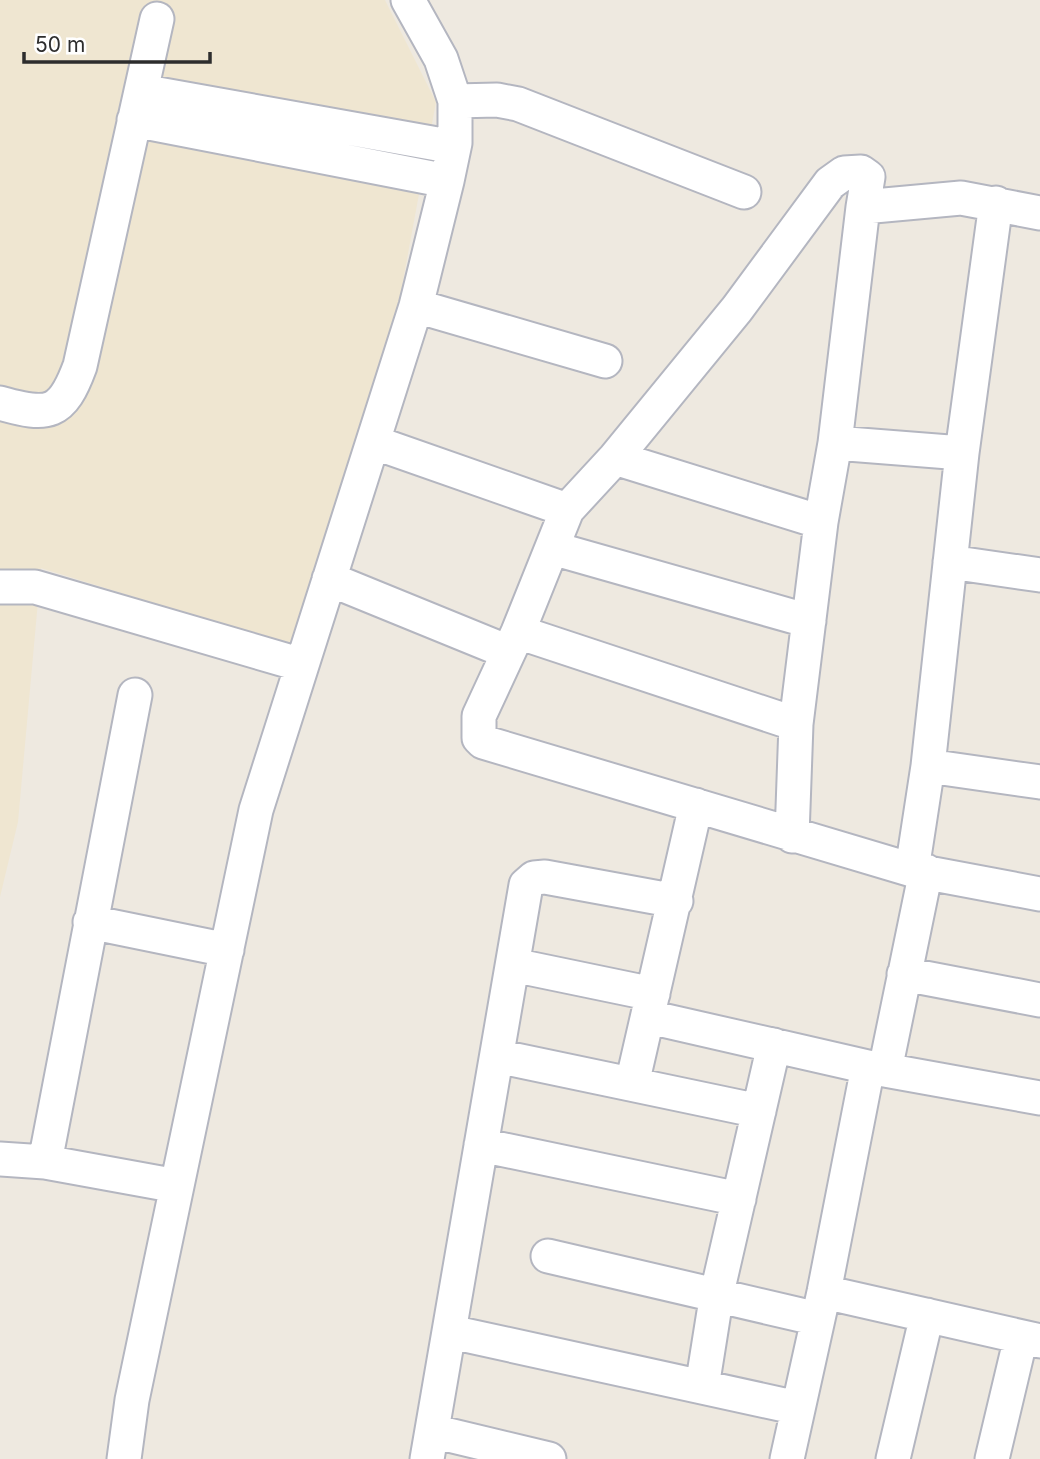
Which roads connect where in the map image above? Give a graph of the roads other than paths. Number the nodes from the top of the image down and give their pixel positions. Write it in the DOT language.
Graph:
graph roads {
  1 [pos="408,0"];
  2 [pos="157,19"];
  3 [pos="455,101"];
  4 [pos="138,106"];
  5 [pos="454,147"];
  6 [pos="447,181"];
  7 [pos="744,192"];
  8 [pos="996,203"];
  9 [pos="863,207"];
  10 [pos="1040,213"];
  11 [pos="416,306"];
  12 [pos="605,361"];
  13 [pos="0,403"];
  14 [pos="373,442"];
  15 [pos="835,443"];
  16 [pos="962,453"];
  17 [pos="615,458"];
  18 [pos="567,510"];
  19 [pos="821,522"];
  20 [pos="552,548"];
  21 [pos="950,562"];
  22 [pos="1040,575"];
  23 [pos="329,579"];
  24 [pos="0,587"];
  25 [pos="809,621"];
  26 [pos="513,642"];
  27 [pos="302,665"];
  28 [pos="135,695"];
  29 [pos="796,724"];
  30 [pos="928,766"];
  31 [pos="1040,782"];
  32 [pos="696,805"];
  33 [pos="792,836"];
  34 [pos="919,870"];
  35 [pos="1040,894"];
  36 [pos="676,901"];
  37 [pos="90,922"];
  38 [pos="227,950"];
  39 [pos="513,965"];
  40 [pos="904,974"];
  41 [pos="1040,1000"];
  42 [pos="651,1006"];
  43 [pos="774,1045"];
  44 [pos="497,1056"];
  45 [pos="877,1069"];
  46 [pos="632,1084"];
  47 [pos="1040,1098"];
  48 [pos="759,1111"];
  49 [pos="481,1145"];
  50 [pos="0,1158"];
  51 [pos="45,1162"];
  52 [pos="177,1186"];
  53 [pos="740,1199"];
  54 [pos="548,1256"];
  55 [pos="717,1293"];
  56 [pos="821,1305"];
  57 [pos="927,1315"];
  58 [pos="451,1332"];
  59 [pos="1031,1339"];
  60 [pos="702,1388"];
  61 [pos="798,1408"];
  62 [pos="429,1445"];
  63 [pos="124,1459"];
  64 [pos="549,1459"];
  65 [pos="787,1459"];
  66 [pos="893,1459"];
  67 [pos="992,1459"];
  1 -- 3 [label="street"];
  2 -- 4 [label="street"];
  3 -- 5 [label="street"];
  3 -- 7 [label="street"];
  4 -- 5 [label="street"];
  4 -- 6 [label="street"];
  4 -- 13 [label="street"];
  5 -- 6 [label="street"];
  6 -- 11 [label="street"];
  8 -- 9 [label="street"];
  8 -- 10 [label="street"];
  8 -- 16 [label="street"];
  9 -- 15 [label="street"];
  9 -- 17 [label="street"];
  11 -- 12 [label="street"];
  11 -- 14 [label="street"];
  14 -- 18 [label="street"];
  14 -- 23 [label="street"];
  15 -- 16 [label="street"];
  15 -- 19 [label="street"];
  16 -- 21 [label="street"];
  17 -- 18 [label="street"];
  17 -- 19 [label="street"];
  18 -- 20 [label="street"];
  19 -- 25 [label="street"];
  20 -- 25 [label="street"];
  20 -- 26 [label="street"];
  21 -- 22 [label="street"];
  21 -- 30 [label="street"];
  23 -- 26 [label="street"];
  23 -- 27 [label="street"];
  24 -- 27 [label="street"];
  25 -- 29 [label="street"];
  26 -- 29 [label="street"];
  26 -- 32 [label="street"];
  27 -- 38 [label="street"];
  28 -- 37 [label="street"];
  29 -- 33 [label="street"];
  30 -- 31 [label="street"];
  30 -- 34 [label="street"];
  32 -- 33 [label="street"];
  32 -- 36 [label="street"];
  33 -- 34 [label="street"];
  34 -- 35 [label="street"];
  34 -- 40 [label="street"];
  36 -- 39 [label="street"];
  36 -- 42 [label="street"];
  37 -- 38 [label="street"];
  37 -- 51 [label="street"];
  38 -- 52 [label="street"];
  39 -- 42 [label="street"];
  39 -- 44 [label="street"];
  40 -- 41 [label="street"];
  40 -- 45 [label="street"];
  42 -- 43 [label="street"];
  42 -- 46 [label="street"];
  43 -- 45 [label="street"];
  43 -- 48 [label="street"];
  44 -- 46 [label="street"];
  44 -- 49 [label="street"];
  45 -- 47 [label="street"];
  45 -- 56 [label="street"];
  46 -- 48 [label="street"];
  48 -- 53 [label="street"];
  49 -- 53 [label="street"];
  49 -- 58 [label="street"];
  50 -- 51 [label="street"];
  51 -- 52 [label="street"];
  52 -- 63 [label="street"];
  53 -- 55 [label="street"];
  54 -- 55 [label="street"];
  55 -- 56 [label="street"];
  55 -- 60 [label="street"];
  56 -- 57 [label="street"];
  56 -- 61 [label="street"];
  57 -- 59 [label="street"];
  57 -- 66 [label="street"];
  58 -- 60 [label="street"];
  58 -- 62 [label="street"];
  59 -- 67 [label="street"];
  60 -- 61 [label="street"];
  61 -- 65 [label="street"];
  62 -- 64 [label="street"];
}
